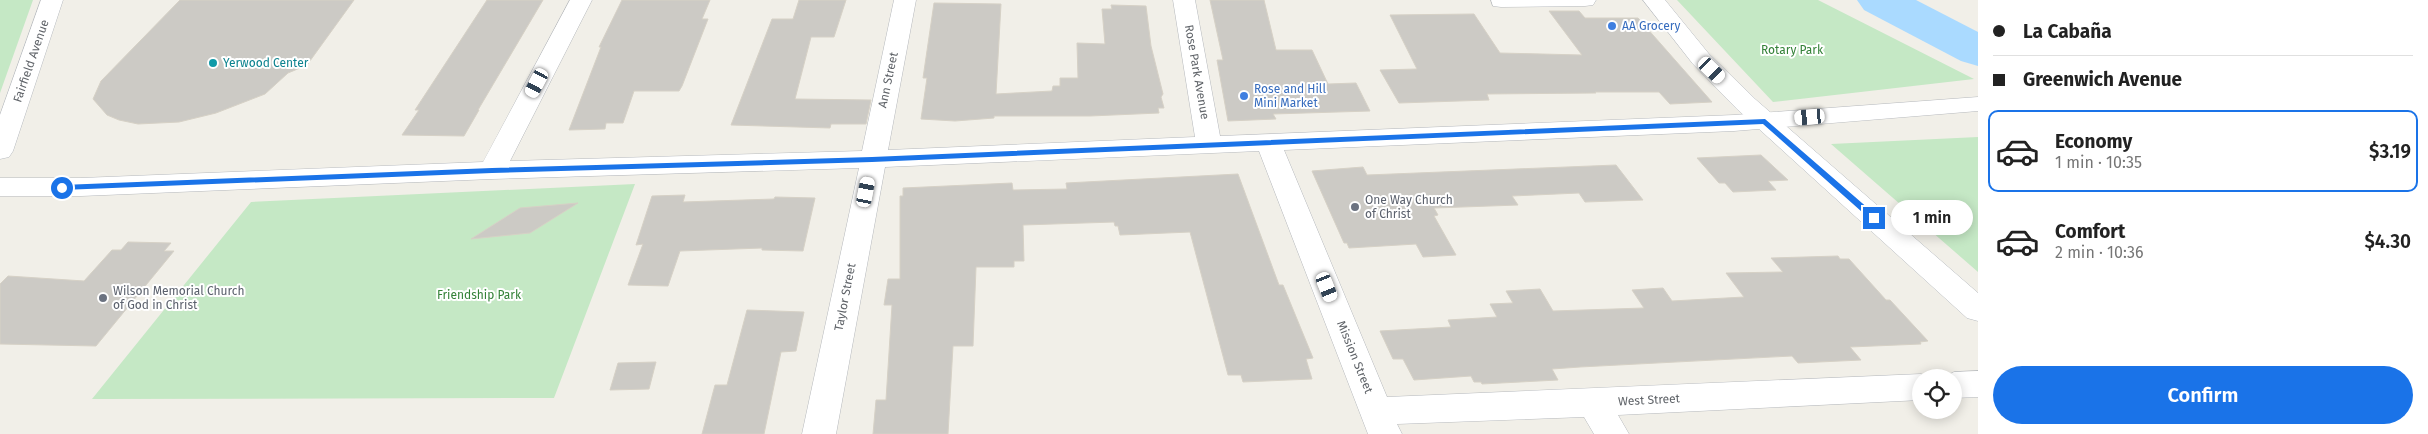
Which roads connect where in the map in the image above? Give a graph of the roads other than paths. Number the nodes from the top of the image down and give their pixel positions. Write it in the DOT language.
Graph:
graph roads {
  1 [pos="52,0"];
  2 [pos="581,0"];
  3 [pos="905,0"];
  4 [pos="1184,0"];
  5 [pos="1585,0"];
  6 [pos="1654,0"];
  7 [pos="1501,1"];
  8 [pos="1969,104"];
  9 [pos="1765,121"];
  10 [pos="1268,142"];
  11 [pos="1209,144"];
  12 [pos="0,151"];
  13 [pos="872,159"];
  14 [pos="492,170"];
  15 [pos="0,187"];
  16 [pos="1978,310"];
  17 [pos="1978,384"];
  18 [pos="1962,385"];
  19 [pos="1912,387"];
  20 [pos="1593,403"];
  21 [pos="1381,422"];
  22 [pos="819,434"];
  23 [pos="1612,434"];
  1 -- 12 [label="street, Fairfield Avenue"];
  2 -- 14 [label="street"];
  3 -- 13 [label="street, Ann Street"];
  4 -- 11 [label="street, Rose Park Avenue"];
  5 -- 7 [label="street"];
  6 -- 9 [label="street"];
  8 -- 9 [label="street"];
  9 -- 10 [label="street"];
  9 -- 16 [label="street"];
  10 -- 11 [label="street"];
  10 -- 21 [label="street, Mission Street"];
  11 -- 13 [label="street"];
  13 -- 14 [label="street"];
  13 -- 22 [label="street, Taylor Street"];
  14 -- 15 [label="street"];
  17 -- 18 [label="street"];
  19 -- 20 [label="street, West Street"];
  20 -- 21 [label="street, West Street"];
  20 -- 23 [label="street"];
}
